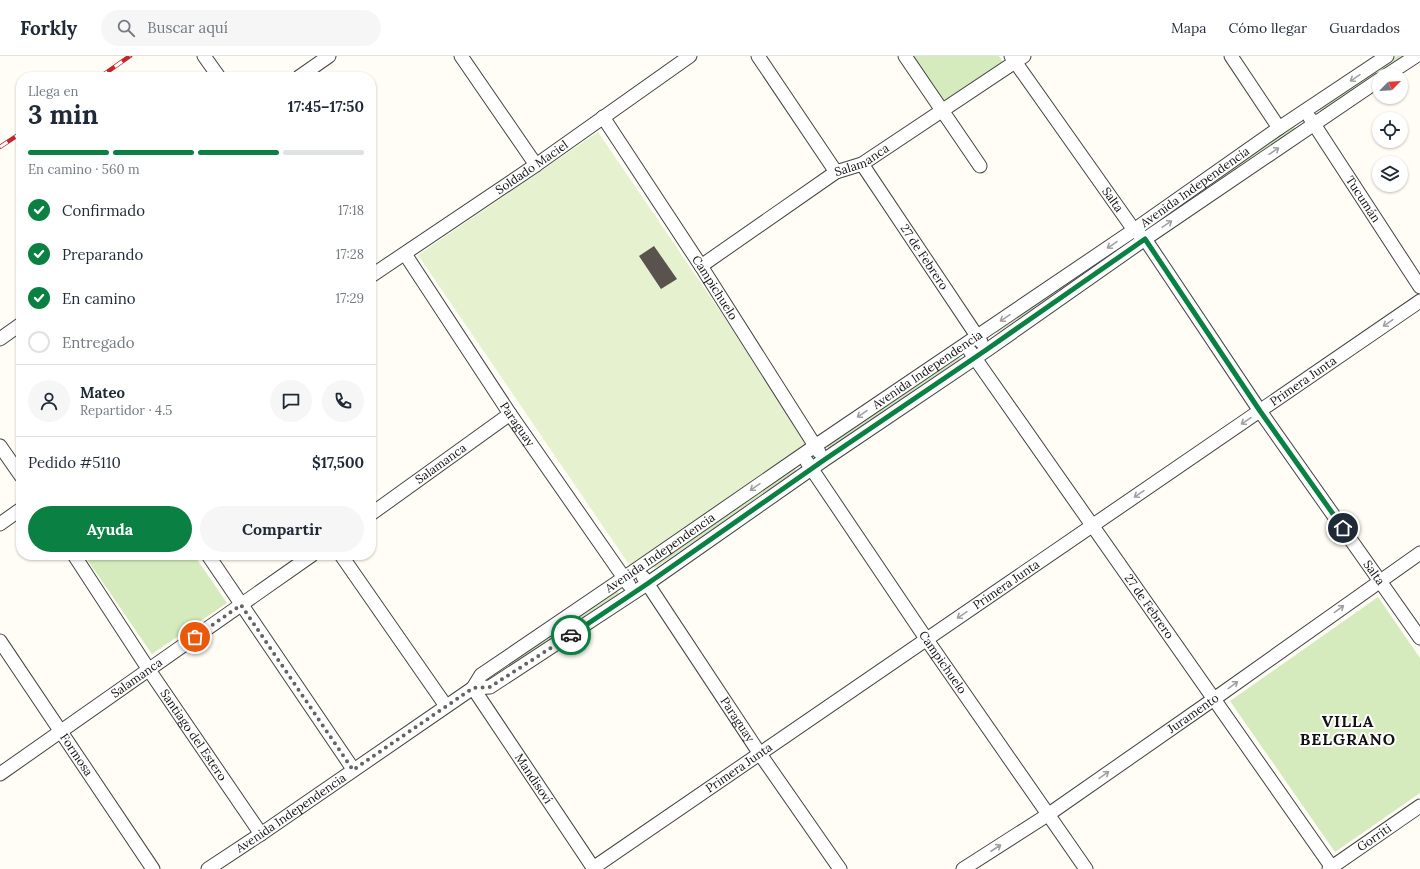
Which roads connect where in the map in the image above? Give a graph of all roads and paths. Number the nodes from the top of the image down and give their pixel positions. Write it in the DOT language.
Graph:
graph roads {
  1 [pos="204,56"];
  2 [pos="329,56"];
  3 [pos="461,56"];
  4 [pos="690,56"];
  5 [pos="758,56"];
  6 [pos="905,56"];
  7 [pos="1231,56"];
  8 [pos="1388,56"];
  9 [pos="1416,56"];
  10 [pos="1017,58"];
  11 [pos="1398,68"];
  12 [pos="215,72"];
  13 [pos="306,72"];
  14 [pos="1372,85"];
  15 [pos="943,110"];
  16 [pos="1306,112"];
  17 [pos="603,117"];
  18 [pos="1314,124"];
  19 [pos="1279,128"];
  20 [pos="862,164"];
  21 [pos="536,165"];
  22 [pos="980,166"];
  23 [pos="836,172"];
  24 [pos="1134,230"];
  25 [pos="1145,239"];
  26 [pos="405,254"];
  27 [pos="701,266"];
  28 [pos="376,273"];
  29 [pos="1420,287"];
  30 [pos="1420,301"];
  31 [pos="16,328"];
  32 [pos="978,336"];
  33 [pos="0,339"];
  34 [pos="966,344"];
  35 [pos="986,350"];
  36 [pos="975,358"];
  37 [pos="1260,411"];
  38 [pos="510,414"];
  39 [pos="0,446"];
  40 [pos="815,446"];
  41 [pos="801,455"];
  42 [pos="824,460"];
  43 [pos="812,468"];
  44 [pos="16,469"];
  45 [pos="376,510"];
  46 [pos="16,513"];
  47 [pos="0,524"];
  48 [pos="1093,525"];
  49 [pos="1420,553"];
  50 [pos="77,560"];
  51 [pos="211,560"];
  52 [pos="305,560"];
  53 [pos="344,560"];
  54 [pos="638,569"];
  55 [pos="624,577"];
  56 [pos="1380,580"];
  57 [pos="647,584"];
  58 [pos="635,593"];
  59 [pos="241,605"];
  60 [pos="1420,638"];
  61 [pos="926,640"];
  62 [pos="0,641"];
  63 [pos="149,670"];
  64 [pos="473,688"];
  65 [pos="1214,699"];
  66 [pos="446,706"];
  67 [pos="61,731"];
  68 [pos="760,754"];
  69 [pos="353,770"];
  70 [pos="0,774"];
  71 [pos="1420,806"];
  72 [pos="1049,814"];
  73 [pos="260,834"];
  74 [pos="1331,868"];
  75 [pos="153,869"];
  76 [pos="208,869"];
  77 [pos="593,869"];
  78 [pos="840,869"];
  79 [pos="963,869"];
  80 [pos="1086,869"];
  1 -- 12 [label="street"];
  2 -- 13 [label="street"];
  3 -- 21 [label="street"];
  4 -- 17 [label="street, Soldado Maciel"];
  5 -- 23 [label="street"];
  6 -- 15 [label="street"];
  7 -- 19 [label="street"];
  8 -- 16 [label="street, Avenida Independencia, one-way"];
  9 -- 11 [label="street"];
  10 -- 15 [label="street, Salamanca"];
  10 -- 24 [label="street, Salta"];
  14 -- 18 [label="street, Avenida Independencia"];
  15 -- 20 [label="street, Salamanca"];
  15 -- 22 [label="street"];
  16 -- 18 [label="street, Tucumán"];
  16 -- 19 [label="street, Avenida Independencia"];
  17 -- 21 [label="street, Soldado Maciel"];
  17 -- 27 [label="street, Campichuelo"];
  25 -- 18 [label="street, Avenida Independencia, one-way"];
  18 -- 29 [label="street, Tucumán"];
  19 -- 24 [label="street, Avenida Independencia"];
  20 -- 23 [label="street, Salamanca"];
  20 -- 32 [label="street, 27 de Febrero"];
  21 -- 26 [label="street, Soldado Maciel"];
  23 -- 27 [label="street, Salamanca"];
  24 -- 25 [label="street, Salta"];
  24 -- 32 [label="street, Avenida Independencia, one-way"];
  25 -- 35 [label="street, Avenida Independencia"];
  25 -- 37 [label="street, Salta"];
  26 -- 28 [label="street, Soldado Maciel"];
  26 -- 38 [label="street, Paraguay"];
  27 -- 40 [label="street, Campichuelo"];
  30 -- 37 [label="street, Primera Junta, one-way"];
  31 -- 33 [label="street"];
  32 -- 34 [label="street, Avenida Independencia"];
  32 -- 35 [label="street, 27 de Febrero"];
  34 -- 36 [label="street, 27 de Febrero"];
  34 -- 40 [label="street, Avenida Independencia, one-way"];
  35 -- 36 [label="street, Avenida Independencia"];
  36 -- 42 [label="street, Avenida Independencia"];
  36 -- 48 [label="street, 27 de Febrero"];
  37 -- 48 [label="street, Primera Junta, one-way"];
  37 -- 56 [label="street, Salta"];
  38 -- 45 [label="street, Salamanca"];
  38 -- 55 [label="street, Paraguay"];
  39 -- 44 [label="street"];
  40 -- 41 [label="street, Avenida Independencia"];
  40 -- 42 [label="street, Campichuelo"];
  41 -- 43 [label="street, Campichuelo"];
  41 -- 54 [label="street, Avenida Independencia, one-way"];
  42 -- 43 [label="street, Avenida Independencia"];
  43 -- 57 [label="street, Avenida Independencia"];
  43 -- 61 [label="street, Campichuelo"];
  46 -- 47 [label="street"];
  48 -- 61 [label="street, Primera Junta, one-way"];
  48 -- 65 [label="street, 27 de Febrero"];
  49 -- 56 [label="street, Juramento"];
  50 -- 63 [label="street, Santiago del Estero"];
  51 -- 59 [label="street"];
  52 -- 59 [label="street, Salamanca"];
  53 -- 66 [label="street"];
  54 -- 55 [label="street, Avenida Independencia"];
  54 -- 57 [label="street, Paraguay"];
  55 -- 58 [label="street, Paraguay"];
  55 -- 64 [label="street, Avenida Independencia"];
  56 -- 60 [label="street, Salta"];
  65 -- 56 [label="street, Juramento, one-way"];
  57 -- 58 [label="street, Avenida Independencia"];
  57 -- 68 [label="street, Paraguay"];
  58 -- 64 [label="street, Avenida Independencia"];
  59 -- 63 [label="street, Salamanca"];
  59 -- 69 [label="street"];
  61 -- 68 [label="street, Primera Junta"];
  61 -- 72 [label="street, Campichuelo"];
  62 -- 67 [label="street, Formosa"];
  63 -- 67 [label="street, Salamanca"];
  63 -- 73 [label="street, Santiago del Estero"];
  64 -- 66 [label="street, Avenida Independencia"];
  64 -- 77 [label="street, Mandisoví"];
  72 -- 65 [label="street, Juramento, one-way"];
  65 -- 74 [label="street, 27 de Febrero"];
  66 -- 69 [label="street, Avenida Independencia"];
  67 -- 70 [label="street, Salamanca"];
  67 -- 75 [label="street, Formosa"];
  68 -- 77 [label="street, Primera Junta"];
  68 -- 78 [label="street, Paraguay"];
  69 -- 73 [label="street, Avenida Independencia"];
  71 -- 74 [label="street, Gorriti"];
  79 -- 72 [label="street, Juramento, one-way"];
  72 -- 80 [label="street, Campichuelo"];
  73 -- 76 [label="street, Avenida Independencia"];
}
